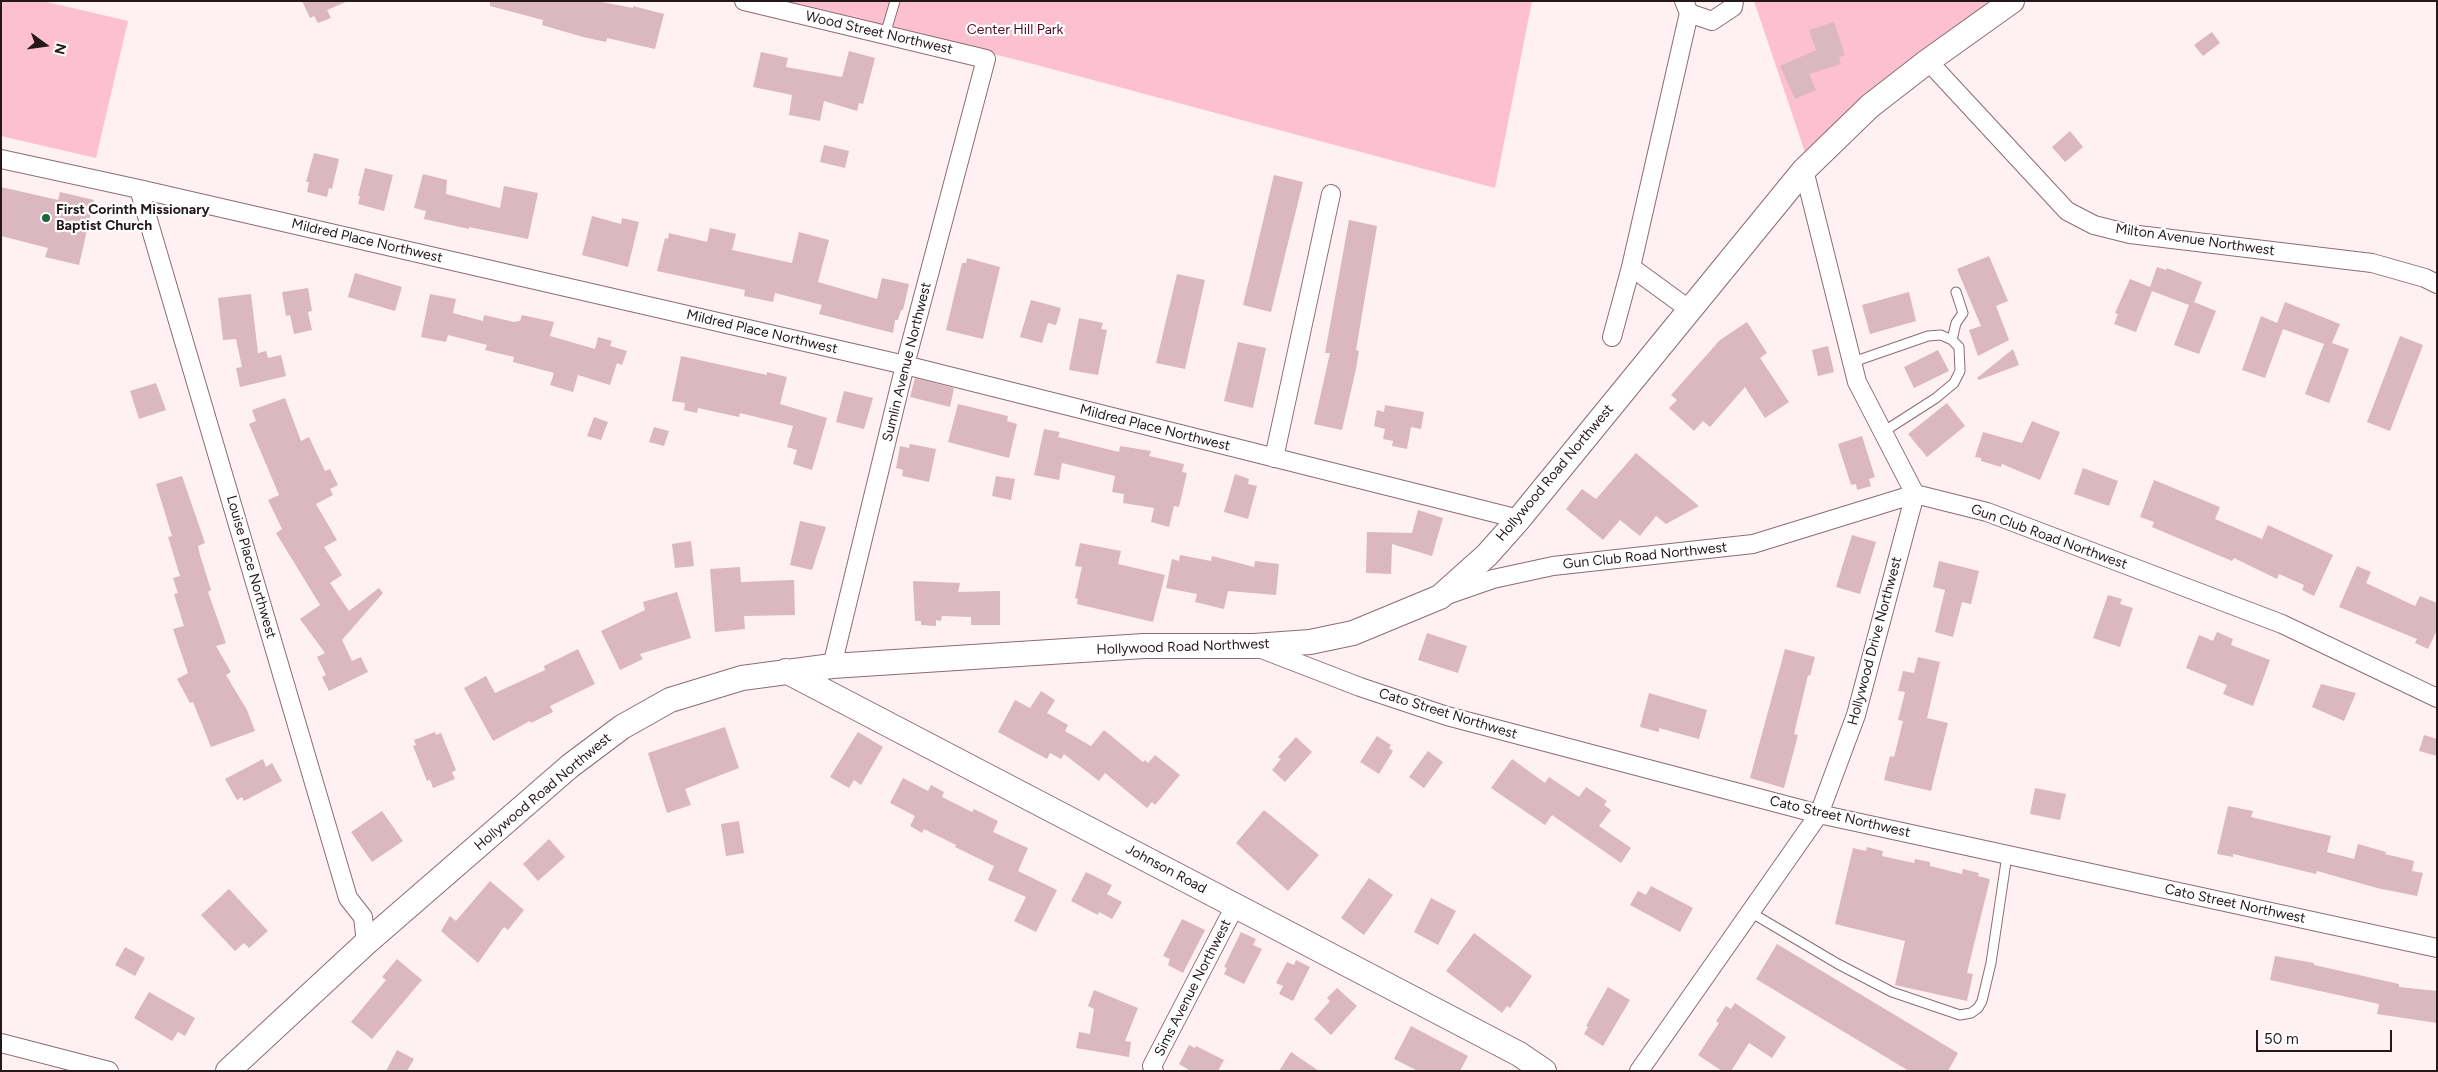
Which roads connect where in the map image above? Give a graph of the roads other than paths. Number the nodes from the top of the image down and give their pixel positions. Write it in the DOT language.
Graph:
graph roads {
  1 [pos="744,1"];
  2 [pos="894,1"];
  3 [pos="1734,1"];
  4 [pos="1998,6"];
  5 [pos="1687,7"];
  6 [pos="885,35"];
  7 [pos="986,58"];
  8 [pos="1928,60"];
  9 [pos="1,159"];
  10 [pos="1804,170"];
  11 [pos="139,189"];
  12 [pos="1331,194"];
  13 [pos="1631,267"];
  14 [pos="2437,284"];
  15 [pos="1956,292"];
  16 [pos="1690,310"];
  17 [pos="1612,337"];
  18 [pos="1952,340"];
  19 [pos="1852,362"];
  20 [pos="905,365"];
  21 [pos="1883,432"];
  22 [pos="1274,458"];
  23 [pos="1915,494"];
  24 [pos="1519,519"];
  25 [pos="1440,597"];
  26 [pos="1254,646"];
  27 [pos="832,666"];
  28 [pos="786,671"];
  29 [pos="2437,698"];
  30 [pos="1819,814"];
  31 [pos="2007,855"];
  32 [pos="1235,906"];
  33 [pos="1750,912"];
  34 [pos="366,943"];
  35 [pos="2437,948"];
  36 [pos="1,1043"];
  37 [pos="109,1071"];
  38 [pos="228,1071"];
  39 [pos="1154,1071"];
  40 [pos="1544,1071"];
  41 [pos="1639,1071"];
  1 -- 6 [label="street, Wood Street Northwest"];
  2 -- 6 [label="lane"];
  3 -- 5 [label="street"];
  4 -- 8 [label="street, Hollywood Road Northwest"];
  5 -- 13 [label="street"];
  6 -- 7 [label="street, Wood Street Northwest"];
  7 -- 20 [label="street, Sumlin Avenue Northwest"];
  8 -- 10 [label="street, Hollywood Road Northwest"];
  8 -- 14 [label="street, Milton Avenue Northwest"];
  9 -- 11 [label="street, Mildred Place Northwest"];
  10 -- 16 [label="street, Hollywood Road Northwest"];
  10 -- 19 [label="street"];
  11 -- 20 [label="street, Mildred Place Northwest"];
  11 -- 34 [label="street, Louise Place Northwest"];
  12 -- 22 [label="street"];
  13 -- 16 [label="street"];
  13 -- 17 [label="street"];
  15 -- 18 [label="lane"];
  16 -- 24 [label="street, Hollywood Road Northwest"];
  18 -- 19 [label="lane"];
  18 -- 21 [label="lane"];
  19 -- 21 [label="street"];
  20 -- 22 [label="street, Mildred Place Northwest"];
  20 -- 27 [label="street, Sumlin Avenue Northwest"];
  21 -- 23 [label="street"];
  22 -- 24 [label="street, Mildred Place Northwest"];
  23 -- 25 [label="street, Gun Club Road Northwest"];
  23 -- 29 [label="street, Gun Club Road Northwest"];
  23 -- 30 [label="street, Hollywood Drive Northwest"];
  24 -- 25 [label="street, Hollywood Road Northwest"];
  25 -- 26 [label="street, Hollywood Road Northwest"];
  26 -- 27 [label="street, Hollywood Road Northwest"];
  26 -- 30 [label="street, Cato Street Northwest"];
  27 -- 28 [label="street, Hollywood Road Northwest"];
  28 -- 32 [label="street, Johnson Road"];
  28 -- 34 [label="street, Hollywood Road Northwest"];
  30 -- 31 [label="street, Cato Street Northwest"];
  30 -- 33 [label="street, Hollywood Drive Northwest"];
  31 -- 33 [label="lane"];
  31 -- 35 [label="street, Cato Street Northwest"];
  32 -- 39 [label="street, Sims Avenue Northwest"];
  32 -- 40 [label="street, Johnson Road"];
  33 -- 41 [label="street, Hollywood Drive Northwest"];
  34 -- 38 [label="street, Hollywood Road Northwest"];
  36 -- 37 [label="street"];
}
